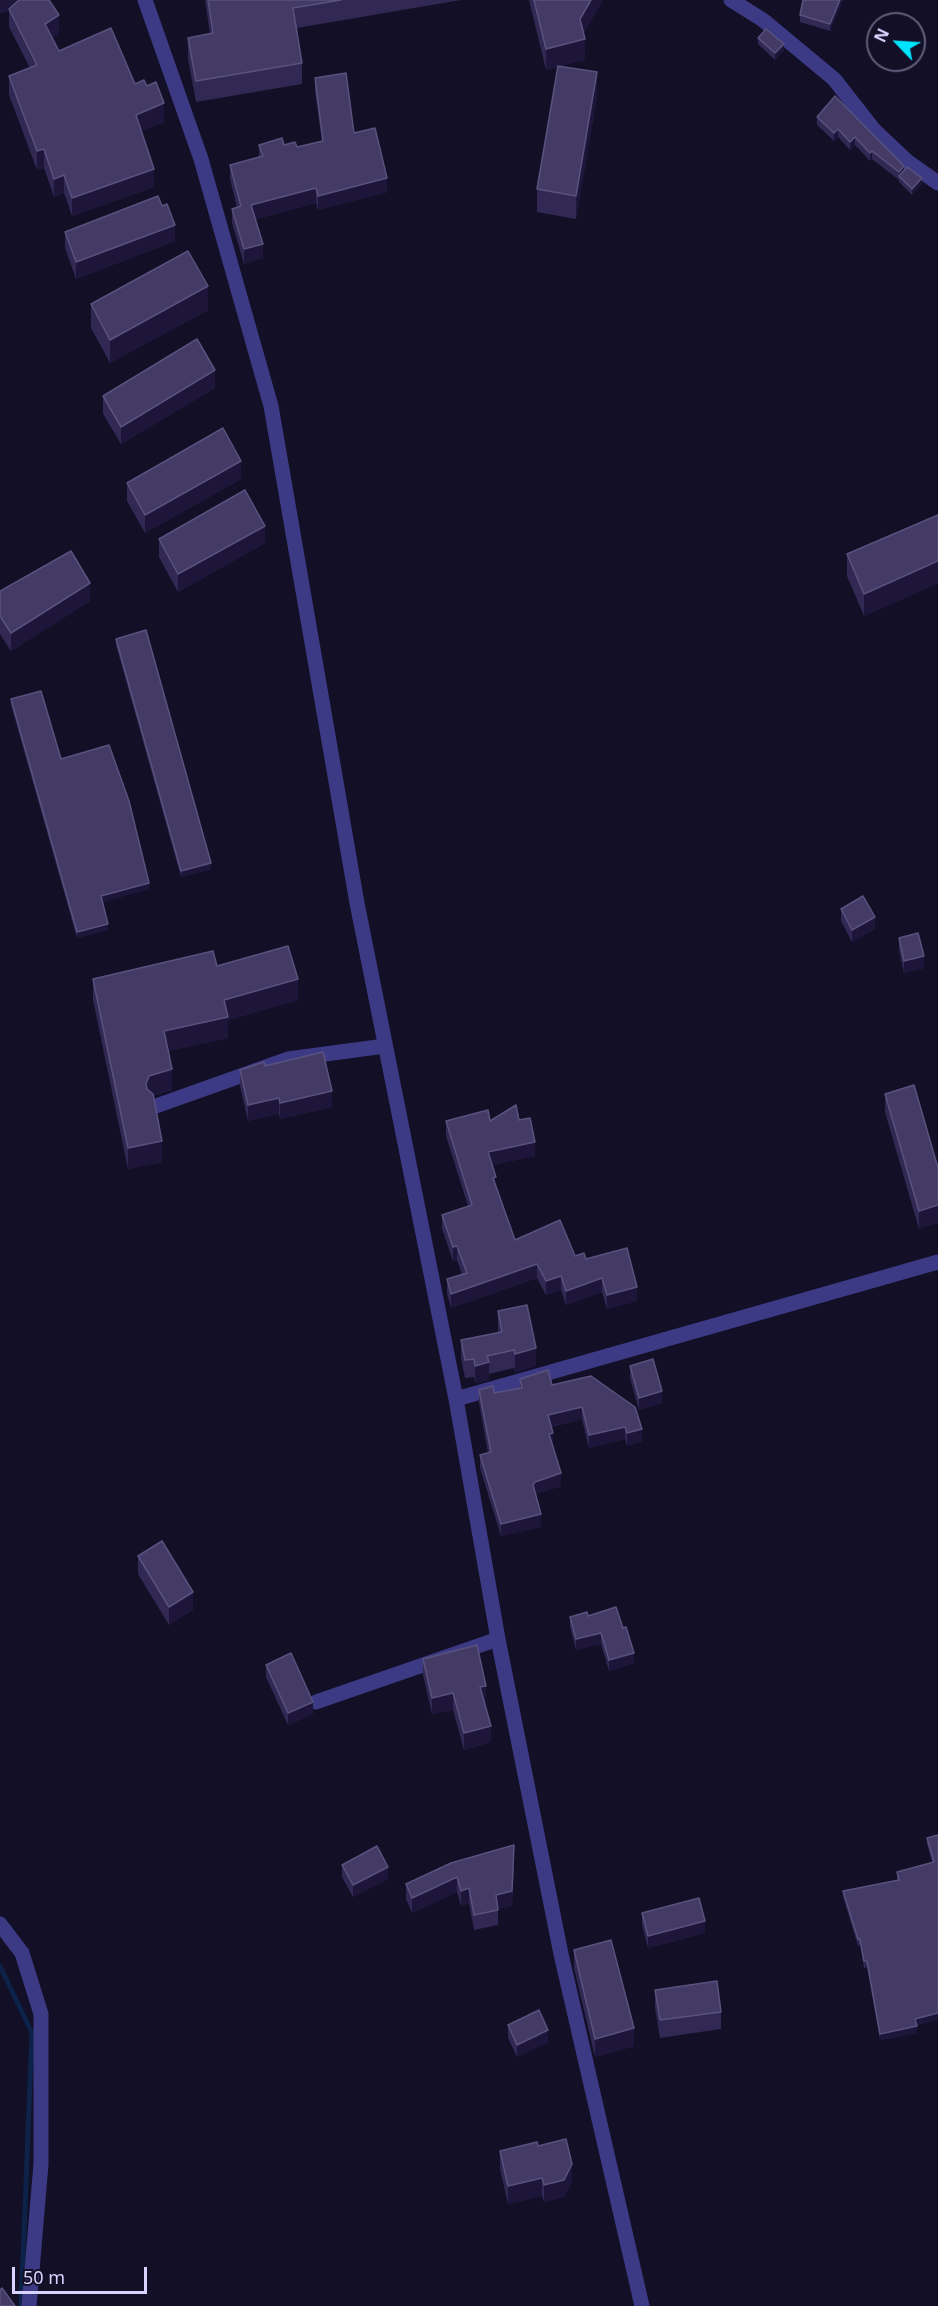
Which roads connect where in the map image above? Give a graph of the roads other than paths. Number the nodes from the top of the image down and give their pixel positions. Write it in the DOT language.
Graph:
graph roads {
  1 [pos="144,0"];
  2 [pos="731,0"];
  3 [pos="938,183"];
  4 [pos="385,1046"];
  5 [pos="156,1106"];
  6 [pos="938,1262"];
  7 [pos="456,1399"];
  8 [pos="498,1639"];
  9 [pos="316,1702"];
  10 [pos="0,1924"];
  11 [pos="29,2306"];
  12 [pos="642,2306"];
  1 -- 4 [label="street"];
  2 -- 3 [label="street"];
  4 -- 5 [label="street"];
  4 -- 7 [label="street"];
  6 -- 7 [label="street"];
  7 -- 8 [label="street"];
  8 -- 9 [label="street"];
  8 -- 12 [label="street"];
  10 -- 11 [label="street"];
}
